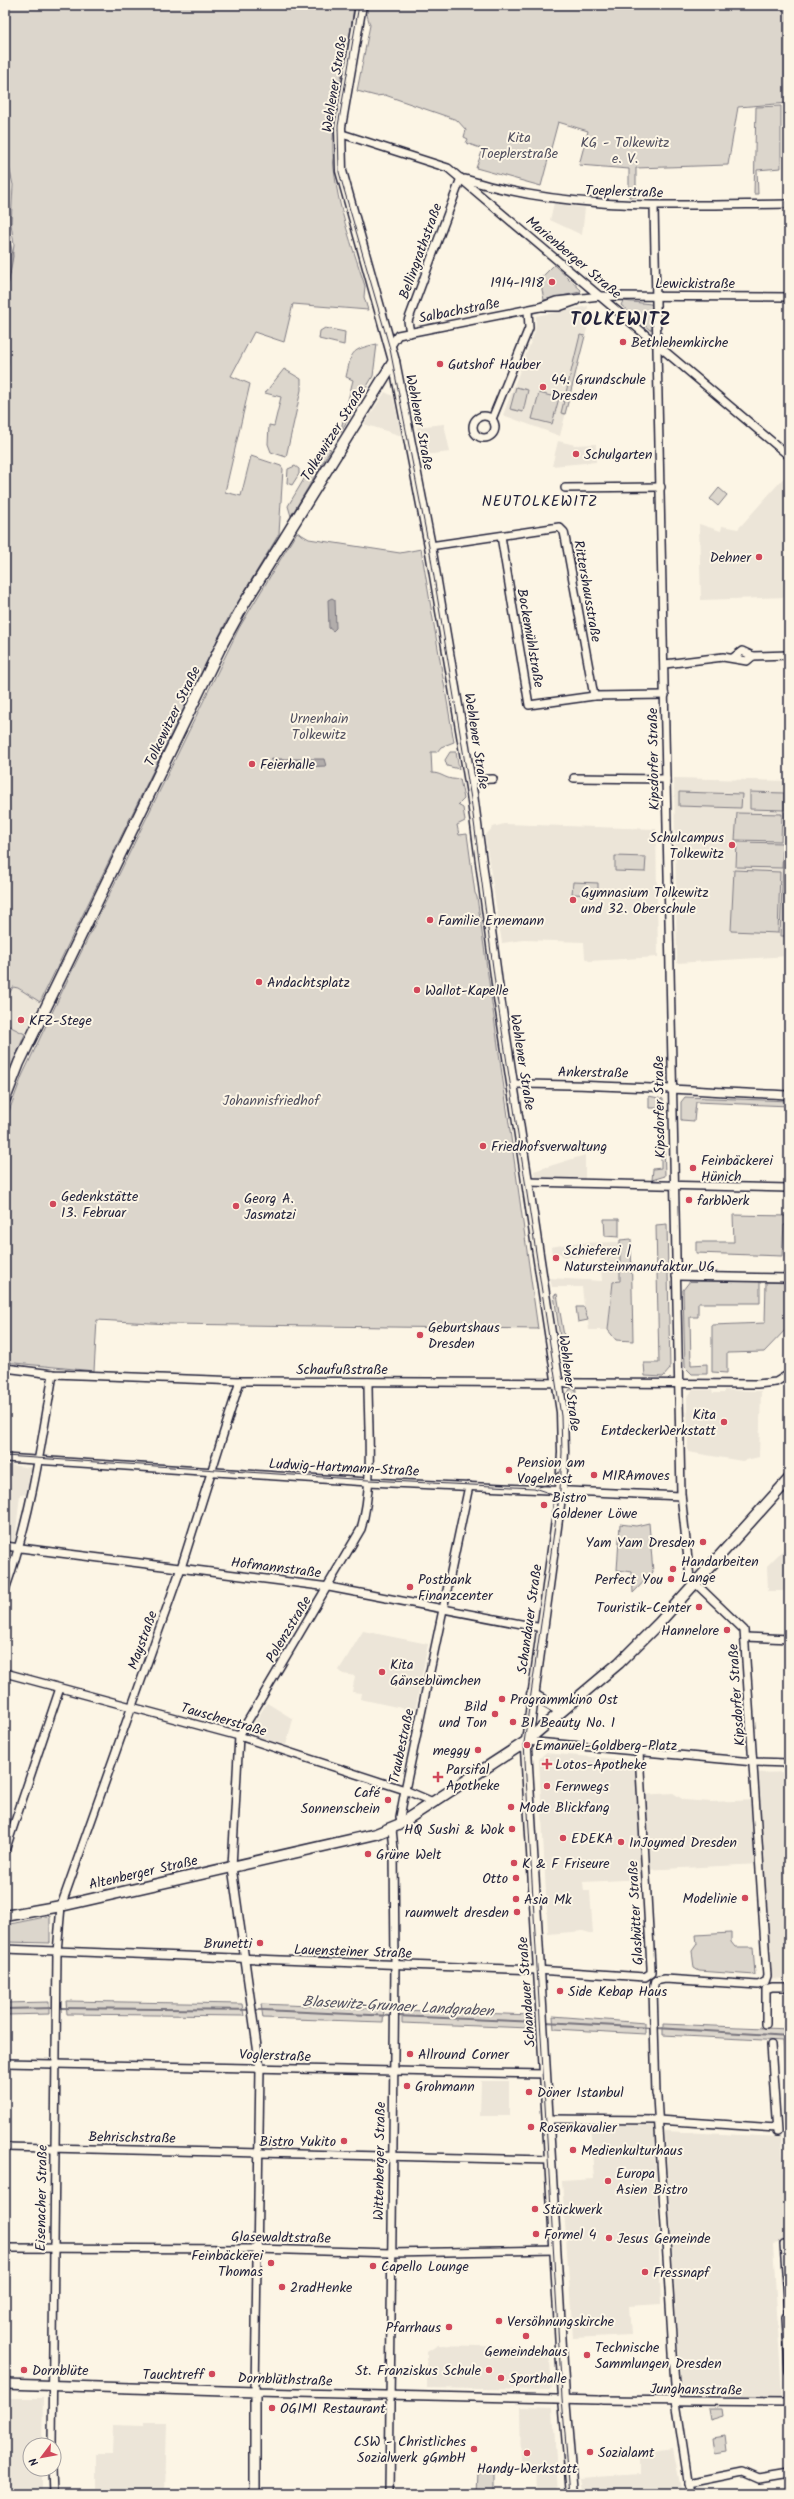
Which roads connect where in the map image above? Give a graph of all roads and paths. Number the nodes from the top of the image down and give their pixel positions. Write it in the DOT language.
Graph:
graph roads {
  1 [pos="361,5"];
  2 [pos="339,133"];
  3 [pos="461,178"];
  4 [pos="789,204"];
  5 [pos="654,206"];
  6 [pos="600,296"];
  7 [pos="657,296"];
  8 [pos="789,297"];
  9 [pos="528,310"];
  10 [pos="410,333"];
  11 [pos="658,345"];
  12 [pos="390,347"];
  13 [pos="394,361"];
  14 [pos="492,419"];
  15 [pos="789,456"];
  16 [pos="661,487"];
  17 [pos="565,488"];
  18 [pos="501,536"];
  19 [pos="430,546"];
  20 [pos="789,655"];
  21 [pos="664,664"];
  22 [pos="665,695"];
  23 [pos="594,696"];
  24 [pos="574,778"];
  25 [pos="666,779"];
  26 [pos="469,780"];
  27 [pos="493,780"];
  28 [pos="512,1084"];
  29 [pos="673,1090"];
  30 [pos="789,1095"];
  31 [pos="5,1099"];
  32 [pos="527,1182"];
  33 [pos="673,1186"];
  34 [pos="789,1188"];
  35 [pos="676,1276"];
  36 [pos="789,1278"];
  37 [pos="5,1368"];
  38 [pos="53,1374"];
  39 [pos="789,1374"];
  40 [pos="240,1381"];
  41 [pos="368,1382"];
  42 [pos="557,1382"];
  43 [pos="680,1383"];
  44 [pos="5,1458"];
  45 [pos="39,1460"];
  46 [pos="212,1472"];
  47 [pos="789,1479"];
  48 [pos="368,1482"];
  49 [pos="469,1486"];
  50 [pos="561,1490"];
  51 [pos="681,1496"];
  52 [pos="5,1546"];
  53 [pos="20,1548"];
  54 [pos="182,1568"];
  55 [pos="695,1583"];
  56 [pos="329,1587"];
  57 [pos="5,1590"];
  58 [pos="443,1610"];
  59 [pos="542,1628"];
  60 [pos="745,1637"];
  61 [pos="789,1639"];
  62 [pos="5,1673"];
  63 [pos="60,1688"];
  64 [pos="532,1694"];
  65 [pos="132,1706"];
  66 [pos="561,1711"];
  67 [pos="239,1736"];
  68 [pos="526,1741"];
  69 [pos="639,1752"];
  70 [pos="754,1762"];
  71 [pos="789,1763"];
  72 [pos="405,1790"];
  73 [pos="433,1802"];
  74 [pos="402,1823"];
  75 [pos="392,1829"];
  76 [pos="5,1851"];
  77 [pos="232,1866"];
  78 [pos="61,1906"];
  79 [pos="5,1916"];
  80 [pos="5,1950"];
  81 [pos="57,1952"];
  82 [pos="244,1959"];
  83 [pos="395,1966"];
  84 [pos="538,1970"];
  85 [pos="648,1976"];
  86 [pos="767,1985"];
  87 [pos="789,1987"];
  88 [pos="766,2024"];
  89 [pos="771,2045"];
  90 [pos="5,2063"];
  91 [pos="55,2064"];
  92 [pos="260,2068"];
  93 [pos="393,2072"];
  94 [pos="545,2074"];
  95 [pos="548,2119"];
  96 [pos="658,2120"];
  97 [pos="5,2147"];
  98 [pos="54,2148"];
  99 [pos="259,2153"];
  100 [pos="392,2156"];
  101 [pos="550,2160"];
  102 [pos="784,2244"];
  103 [pos="5,2248"];
  104 [pos="53,2249"];
  105 [pos="257,2249"];
  106 [pos="556,2250"];
  107 [pos="391,2253"];
  108 [pos="788,2315"];
  109 [pos="789,2371"];
  110 [pos="5,2384"];
  111 [pos="52,2386"];
  112 [pos="255,2392"];
  113 [pos="390,2396"];
  114 [pos="564,2398"];
  115 [pos="676,2401"];
  116 [pos="789,2402"];
  117 [pos="52,2437"];
  118 [pos="789,2474"];
  119 [pos="52,2477"];
  120 [pos="688,2483"];
  121 [pos="52,2494"];
  122 [pos="255,2494"];
  123 [pos="389,2494"];
  124 [pos="572,2494"];
  125 [pos="690,2494"];
  1 -- 2 [label="main road, Wehlener Straße"];
  2 -- 3 [label="street, Marienberger Straße"];
  2 -- 12 [label="main road, Wehlener Straße"];
  3 -- 5 [label="street, Toeplerstraße"];
  3 -- 6 [label="street, Marienberger Straße"];
  3 -- 10 [label="street, Bellingrathstraße"];
  4 -- 5 [label="street, Toeplerstraße"];
  5 -- 7 [label="street, Kipsdorfer Straße"];
  6 -- 7 [label="street, Lewickistraße"];
  6 -- 9 [label="street, Salbachstraße"];
  6 -- 11 [label="street, Marienberger Straße"];
  7 -- 8 [label="street, Lewickistraße"];
  7 -- 11 [label="street, Kipsdorfer Straße"];
  9 -- 10 [label="street, Salbachstraße"];
  9 -- 14 [label="street"];
  10 -- 12 [label="street, Salbachstraße"];
  11 -- 15 [label="street, Marienberger Straße"];
  11 -- 16 [label="street, Kipsdorfer Straße"];
  12 -- 13 [label="main road, Wehlener Straße"];
  13 -- 19 [label="main road, Wehlener Straße"];
  13 -- 31 [label="main road, Tolkewitzer Straße"];
  16 -- 17 [label="street"];
  16 -- 21 [label="street, Kipsdorfer Straße"];
  18 -- 19 [label="street, Rittershausstraße"];
  18 -- 23 [label="street, Rittershausstraße"];
  18 -- 23 [label="street, Bockemühlstraße"];
  19 -- 26 [label="main road, Wehlener Straße"];
  20 -- 21 [label="street"];
  21 -- 22 [label="street, Kipsdorfer Straße"];
  22 -- 23 [label="street, Bockemühlstraße"];
  22 -- 25 [label="street, Kipsdorfer Straße"];
  24 -- 25 [label="street"];
  25 -- 29 [label="street, Kipsdorfer Straße"];
  26 -- 27 [label="street"];
  26 -- 28 [label="main road, Wehlener Straße"];
  28 -- 29 [label="street, Ankerstraße"];
  28 -- 32 [label="main road, Wehlener Straße"];
  29 -- 30 [label="street, Ankerstraße"];
  29 -- 33 [label="street, Kipsdorfer Straße"];
  32 -- 33 [label="street"];
  32 -- 42 [label="main road, Wehlener Straße"];
  33 -- 34 [label="street"];
  33 -- 35 [label="street, Kipsdorfer Straße"];
  35 -- 36 [label="street"];
  35 -- 43 [label="street, Kipsdorfer Straße"];
  37 -- 38 [label="street, Schaufußstraße"];
  38 -- 40 [label="street, Schaufußstraße"];
  38 -- 45 [label="street"];
  39 -- 43 [label="street, Schaufußstraße"];
  40 -- 41 [label="street, Schaufußstraße"];
  40 -- 46 [label="street, Maystraße"];
  41 -- 42 [label="street, Schaufußstraße"];
  41 -- 48 [label="street, Polenzstraße"];
  42 -- 43 [label="street, Schaufußstraße"];
  42 -- 50 [label="main road, Wehlener Straße"];
  43 -- 51 [label="street, Kipsdorfer Straße"];
  44 -- 45 [label="street, Ludwig-Hartmann-Straße"];
  45 -- 46 [label="street, Ludwig-Hartmann-Straße"];
  45 -- 53 [label="street"];
  46 -- 48 [label="street, Ludwig-Hartmann-Straße"];
  46 -- 54 [label="street, Maystraße"];
  47 -- 55 [label="main road, Altenberger Straße"];
  48 -- 49 [label="street, Ludwig-Hartmann-Straße"];
  48 -- 56 [label="street, Polenzstraße"];
  49 -- 50 [label="street, Ludwig-Hartmann-Straße"];
  49 -- 58 [label="street, Traubestraße"];
  50 -- 51 [label="street, Ludwig-Hartmann-Straße"];
  50 -- 59 [label="main road, Schandauer Straße"];
  51 -- 55 [label="street, Kipsdorfer Straße"];
  52 -- 53 [label="street, Hofmannstraße"];
  53 -- 54 [label="street, Hofmannstraße"];
  53 -- 57 [label="street"];
  54 -- 56 [label="street, Hofmannstraße"];
  54 -- 65 [label="street, Maystraße"];
  55 -- 60 [label="street, Kipsdorfer Straße"];
  55 -- 66 [label="main road, Altenberger Straße"];
  56 -- 58 [label="street, Hofmannstraße"];
  56 -- 67 [label="street, Polenzstraße"];
  58 -- 59 [label="street, Hofmannstraße"];
  58 -- 72 [label="street, Traubestraße"];
  59 -- 64 [label="main road, Schandauer Straße"];
  60 -- 61 [label="street"];
  60 -- 70 [label="street, Kipsdorfer Straße"];
  62 -- 63 [label="street, Tauscherstraße"];
  63 -- 65 [label="street, Tauscherstraße"];
  63 -- 76 [label="street"];
  64 -- 66 [label="main road"];
  64 -- 68 [label="main road, Schandauer Straße"];
  65 -- 67 [label="street, Tauscherstraße"];
  65 -- 78 [label="street, Maystraße"];
  66 -- 68 [label="main road, Altenberger Straße"];
  67 -- 72 [label="street, Tauscherstraße"];
  67 -- 77 [label="street, Polenzstraße"];
  68 -- 69 [label="street"];
  68 -- 73 [label="main road, Altenberger Straße"];
  68 -- 84 [label="main road, Schandauer Straße"];
  69 -- 70 [label="street"];
  69 -- 85 [label="street, Glashütter Straße"];
  70 -- 71 [label="street"];
  70 -- 86 [label="street, Kipsdorfer Straße"];
  72 -- 73 [label="street, Tauscherstraße"];
  72 -- 74 [label="street, Traubestraße"];
  73 -- 74 [label="main road, Altenberger Straße"];
  74 -- 75 [label="main road, Altenberger Straße"];
  75 -- 77 [label="main road, Altenberger Straße"];
  75 -- 83 [label="street, Wittenberger Straße"];
  77 -- 78 [label="main road, Altenberger Straße"];
  77 -- 82 [label="street, Polenzstraße"];
  78 -- 79 [label="main road, Altenberger Straße"];
  78 -- 81 [label="street, Maystraße"];
  80 -- 81 [label="street, Lauensteiner Straße"];
  81 -- 82 [label="street, Lauensteiner Straße"];
  81 -- 91 [label="street, Eisenacher Straße"];
  82 -- 83 [label="street, Lauensteiner Straße"];
  82 -- 92 [label="street, Polenzstraße"];
  83 -- 84 [label="street, Lauensteiner Straße"];
  83 -- 93 [label="street, Wittenberger Straße"];
  84 -- 85 [label="street, Lauensteiner Straße"];
  84 -- 94 [label="main road, Schandauer Straße"];
  86 -- 87 [label="street"];
  86 -- 88 [label="street, Kipsdorfer Straße"];
  86 -- 96 [label="street, Glashütter Straße"];
  89 -- 96 [label="street"];
  90 -- 91 [label="street, Voglerstraße"];
  91 -- 92 [label="street, Voglerstraße"];
  91 -- 98 [label="street, Eisenacher Straße"];
  92 -- 93 [label="street, Voglerstraße"];
  92 -- 99 [label="street, Polenzstraße"];
  93 -- 94 [label="street, Voglerstraße"];
  93 -- 100 [label="street, Wittenberger Straße"];
  94 -- 95 [label="main road, Schandauer Straße"];
  95 -- 96 [label="street"];
  95 -- 101 [label="main road, Schandauer Straße"];
  96 -- 115 [label="street"];
  97 -- 98 [label="street, Behrischstraße"];
  98 -- 99 [label="street, Behrischstraße"];
  98 -- 104 [label="street, Eisenacher Straße"];
  99 -- 100 [label="street, Behrischstraße"];
  99 -- 105 [label="street, Polenzstraße"];
  100 -- 101 [label="street, Behrischstraße"];
  100 -- 107 [label="street, Wittenberger Straße"];
  101 -- 106 [label="main road, Schandauer Straße"];
  102 -- 108 [label="street"];
  103 -- 104 [label="street, Glasewaldtstraße"];
  104 -- 105 [label="street, Glasewaldtstraße"];
  104 -- 111 [label="street, Eisenacher Straße"];
  105 -- 107 [label="street, Glasewaldtstraße"];
  105 -- 112 [label="street, Polenzstraße"];
  106 -- 107 [label="street, Glasewaldtstraße"];
  106 -- 114 [label="main road, Schandauer Straße"];
  107 -- 113 [label="street, Wittenberger Straße"];
  108 -- 109 [label="street"];
  110 -- 111 [label="street, Dornblüthstraße"];
  111 -- 112 [label="street, Dornblüthstraße"];
  111 -- 117 [label="street, Eisenacher Straße"];
  112 -- 113 [label="street, Dornblüthstraße"];
  112 -- 122 [label="street"];
  113 -- 114 [label="street, Dornblüthstraße"];
  113 -- 123 [label="street, Wittenberger Straße"];
  114 -- 115 [label="street, Junghansstraße"];
  114 -- 124 [label="main road, Schandauer Straße"];
  115 -- 116 [label="street, Junghansstraße"];
  115 -- 120 [label="street"];
  118 -- 120 [label="street"];
  119 -- 121 [label="street"];
  120 -- 125 [label="street"];
}
